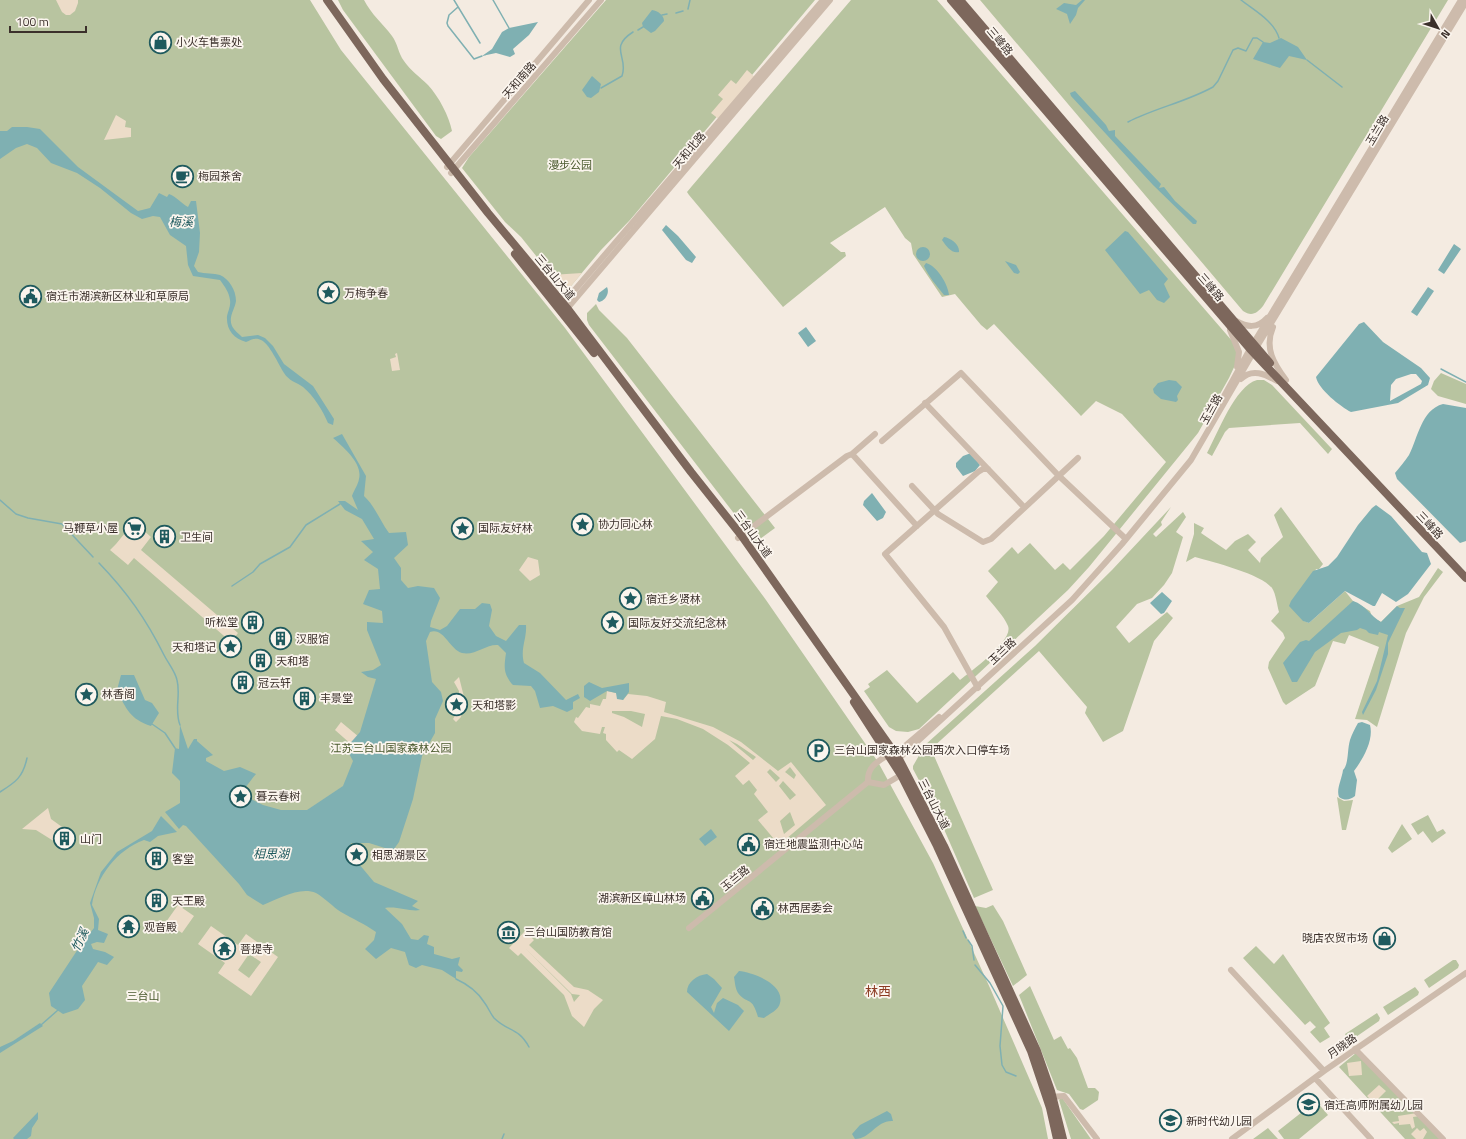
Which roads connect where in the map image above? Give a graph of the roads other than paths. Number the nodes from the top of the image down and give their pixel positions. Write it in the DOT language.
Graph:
graph roads {
  1 [pos="323,0"];
  2 [pos="327,0"];
  3 [pos="589,0"];
  4 [pos="601,0"];
  5 [pos="823,0"];
  6 [pos="830,0"];
  7 [pos="951,0"];
  8 [pos="960,0"];
  9 [pos="1461,0"];
  10 [pos="1466,2"];
  11 [pos="451,168"];
  12 [pos="563,308"];
  13 [pos="1277,309"];
  14 [pos="1228,320"];
  15 [pos="1253,349"];
  16 [pos="1284,383"];
  17 [pos="1232,387"];
  18 [pos="926,403"];
  19 [pos="875,434"];
  20 [pos="882,441"];
  21 [pos="852,454"];
  22 [pos="1078,458"];
  23 [pos="988,469"];
  24 [pos="1058,476"];
  25 [pos="912,486"];
  26 [pos="1024,508"];
  27 [pos="934,510"];
  28 [pos="917,526"];
  29 [pos="740,537"];
  30 [pos="1125,538"];
  31 [pos="1466,571"];
  32 [pos="1466,578"];
  33 [pos="977,686"];
  34 [pos="893,758"];
  35 [pos="901,775"];
  36 [pos="868,782"];
  37 [pos="689,928"];
  38 [pos="1231,970"];
  39 [pos="1466,973"];
  40 [pos="1355,1049"];
  41 [pos="1324,1071"];
  42 [pos="1315,1078"];
  43 [pos="1050,1097"];
  44 [pos="1057,1139"];
  45 [pos="1063,1139"];
  46 [pos="1097,1139"];
  47 [pos="1232,1139"];
  48 [pos="1371,1139"];
  49 [pos="1442,1139"];
  1 -- 11 [label="main road, 三台山大道"];
  2 -- 11 [label="main road, 三台山大道"];
  3 -- 11 [label="street, 天和南路"];
  4 -- 11 [label="street, 天和南路"];
  5 -- 12 [label="street, 天和北路"];
  6 -- 12 [label="street, 天和北路"];
  7 -- 14 [label="main road, 三峰路"];
  8 -- 14 [label="main road, 三峰路"];
  9 -- 13 [label="street, 玉兰路"];
  10 -- 13 [label="street, 玉兰路"];
  11 -- 12 [label="main road, 三台山大道"];
  12 -- 29 [label="main road, 三台山大道"];
  13 -- 14 [label="street"];
  13 -- 15 [label="street, 玉兰路"];
  13 -- 16 [label="street"];
  14 -- 15 [label="main road, 三峰路"];
  14 -- 17 [label="street"];
  15 -- 16 [label="main road, 三峰路"];
  15 -- 17 [label="street, 玉兰路"];
  16 -- 17 [label="street"];
  16 -- 31 [label="main road, 三峰路"];
  16 -- 32 [label="main road, 三峰路"];
  17 -- 30 [label="street, 玉兰路"];
  18 -- 20 [label="street"];
  18 -- 23 [label="street"];
  18 -- 24 [label="street"];
  19 -- 21 [label="street"];
  21 -- 28 [label="street"];
  21 -- 29 [label="street"];
  22 -- 24 [label="street"];
  23 -- 26 [label="street"];
  23 -- 27 [label="street"];
  24 -- 26 [label="street"];
  24 -- 30 [label="street"];
  25 -- 27 [label="street"];
  26 -- 27 [label="street"];
  27 -- 28 [label="street"];
  28 -- 33 [label="street"];
  29 -- 34 [label="main road, 三台山大道"];
  30 -- 33 [label="street, 玉兰路"];
  33 -- 34 [label="street, 玉兰路"];
  34 -- 35 [label="main road, 三台山大道"];
  34 -- 36 [label="street, 玉兰路"];
  34 -- 43 [label="main road, 三台山大道"];
  35 -- 36 [label="street"];
  35 -- 43 [label="main road, 三台山大道"];
  36 -- 37 [label="street, 玉兰路"];
  38 -- 41 [label="street"];
  39 -- 40 [label="street, 月晓路"];
  40 -- 41 [label="street, 月晓路"];
  40 -- 49 [label="street"];
  41 -- 42 [label="street, 月晓路"];
  42 -- 47 [label="street, 月晓路"];
  42 -- 48 [label="street"];
  43 -- 44 [label="main road, 三台山大道"];
  43 -- 45 [label="main road, 三台山大道"];
  43 -- 46 [label="street"];
}
